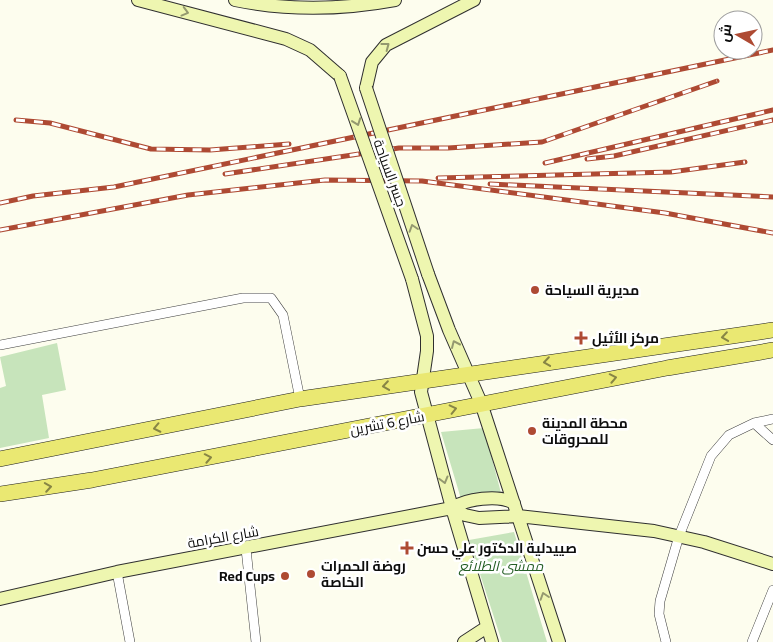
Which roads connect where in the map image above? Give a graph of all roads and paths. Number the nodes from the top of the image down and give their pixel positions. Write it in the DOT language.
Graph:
graph roads {
  1 [pos="138,0"];
  2 [pos="235,0"];
  3 [pos="395,0"];
  4 [pos="474,0"];
  5 [pos="773,330"];
  6 [pos="0,345"];
  7 [pos="773,350"];
  8 [pos="469,374"];
  9 [pos="422,380"];
  10 [pos="300,399"];
  11 [pos="480,403"];
  12 [pos="426,416"];
  13 [pos="773,419"];
  14 [pos="754,423"];
  15 [pos="773,440"];
  16 [pos="0,459"];
  17 [pos="0,494"];
  18 [pos="514,503"];
  19 [pos="452,508"];
  20 [pos="518,516"];
  21 [pos="679,536"];
  22 [pos="246,548"];
  23 [pos="773,564"];
  24 [pos="117,572"];
  25 [pos="773,590"];
  26 [pos="0,599"];
  27 [pos="487,627"];
  28 [pos="130,642"];
  29 [pos="256,642"];
  30 [pos="464,642"];
  31 [pos="492,642"];
  32 [pos="559,642"];
  33 [pos="666,642"];
  34 [pos="752,642"];
  1 -- 9 [label="street, جسر السياحة, one-way, bridge"];
  2 -- 3 [label="street"];
  8 -- 4 [label="street, جسر السياحة, one-way, bridge"];
  5 -- 8 [label="main road, one-way"];
  6 -- 10 [label="street"];
  11 -- 7 [label="main road, شارع 6 تشرين, one-way"];
  8 -- 9 [label="main road"];
  8 -- 11 [label="street, جسر السياحة"];
  9 -- 10 [label="main road, one-way"];
  9 -- 12 [label="street, جسر السياحة"];
  10 -- 16 [label="main road, one-way"];
  12 -- 11 [label="main road, شارع 6 تشرين, one-way"];
  11 -- 18 [label="street, جسر السياحة"];
  17 -- 12 [label="main road, شارع 6 تشرين, one-way"];
  12 -- 19 [label="street, جسر السياحة, one-way"];
  13 -- 14 [label="street"];
  14 -- 15 [label="street"];
  14 -- 21 [label="street"];
  18 -- 19 [label="street, شارع الكرامة"];
  18 -- 20 [label="street, جسر السياحة"];
  19 -- 20 [label="street"];
  19 -- 22 [label="street, شارع الكرامة"];
  19 -- 27 [label="street, جسر السياحة"];
  20 -- 21 [label="street"];
  32 -- 20 [label="street, جسر السياحة, one-way"];
  21 -- 23 [label="street"];
  21 -- 33 [label="street"];
  22 -- 24 [label="street, شارع الكرامة"];
  22 -- 29 [label="street"];
  24 -- 26 [label="street, شارع الكرامة"];
  24 -- 28 [label="street"];
  25 -- 34 [label="street"];
  27 -- 30 [label="street"];
  27 -- 31 [label="street, جسر السياحة"];
}
